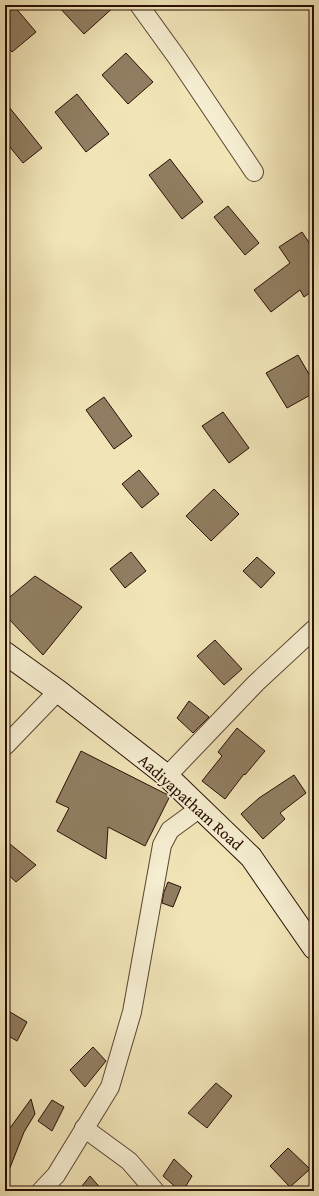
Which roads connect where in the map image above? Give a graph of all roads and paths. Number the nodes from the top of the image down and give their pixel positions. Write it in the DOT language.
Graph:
graph roads {
  1 [pos="139,5"];
  2 [pos="254,172"];
  3 [pos="314,629"];
  4 [pos="5,653"];
  5 [pos="58,691"];
  6 [pos="5,746"];
  7 [pos="167,776"];
  8 [pos="200,808"];
  9 [pos="314,948"];
  10 [pos="84,1128"];
  11 [pos="41,1191"];
  12 [pos="155,1191"];
  1 -- 2 [label="street"];
  3 -- 7 [label="street"];
  4 -- 5 [label="street, Aadiyapatham Road"];
  5 -- 6 [label="street"];
  5 -- 7 [label="street, Aadiyapatham Road"];
  7 -- 8 [label="street, Aadiyapatham Road"];
  8 -- 9 [label="street, Aadiyapatham Road"];
  8 -- 10 [label="street"];
  10 -- 11 [label="street"];
  10 -- 12 [label="street"];
}
